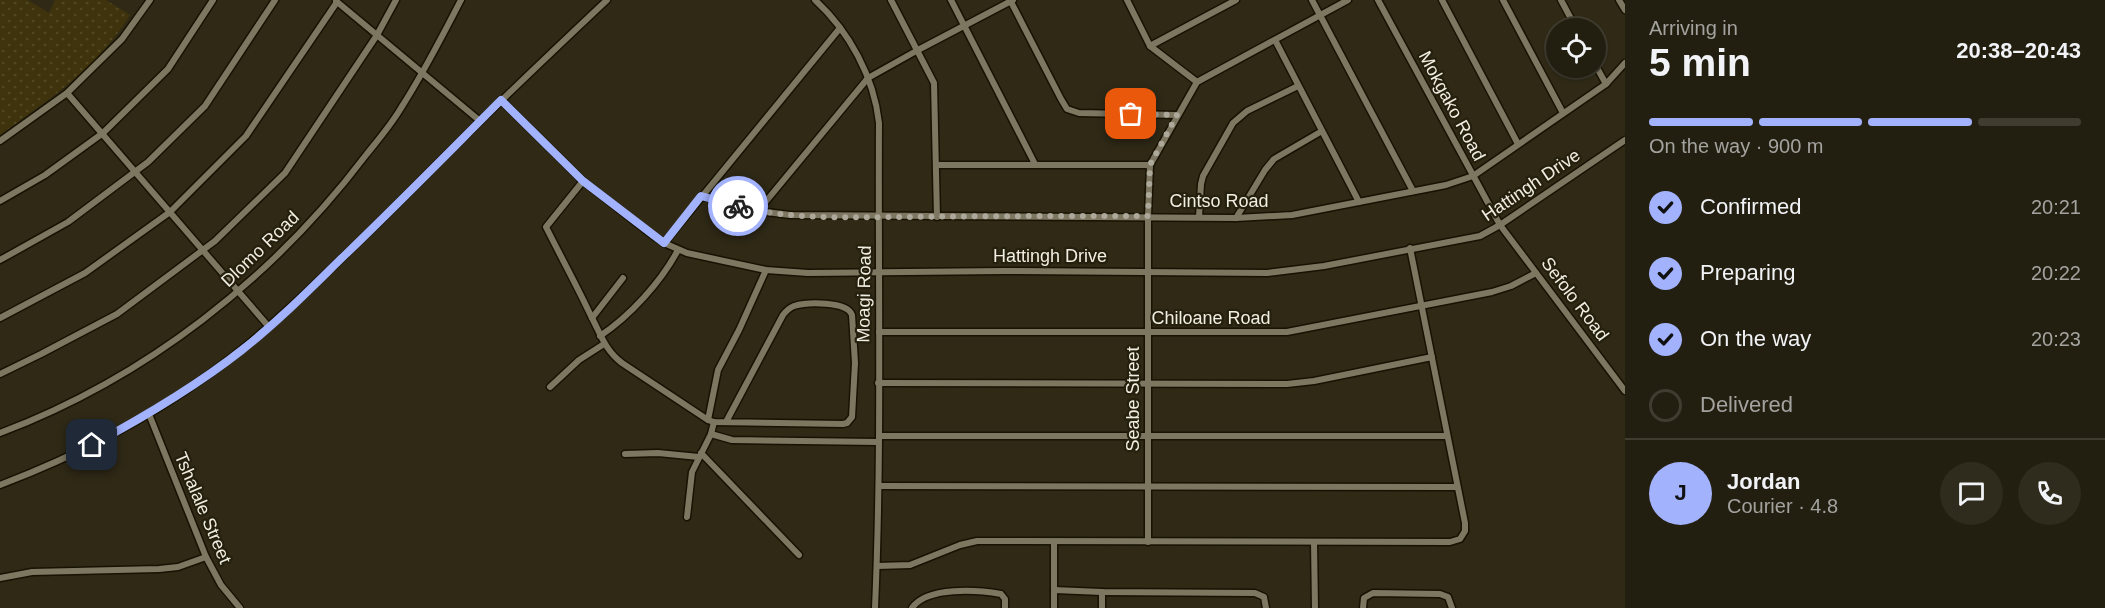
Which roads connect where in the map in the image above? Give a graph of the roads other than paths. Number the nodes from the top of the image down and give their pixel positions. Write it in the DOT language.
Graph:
graph roads {
  1 [pos="150,0"];
  2 [pos="213,0"];
  3 [pos="275,0"];
  4 [pos="396,0"];
  5 [pos="460,0"];
  6 [pos="607,0"];
  7 [pos="815,0"];
  8 [pos="891,0"];
  9 [pos="951,0"];
  10 [pos="1011,0"];
  11 [pos="1127,0"];
  12 [pos="1236,0"];
  13 [pos="1312,0"];
  14 [pos="1348,0"];
  15 [pos="1378,0"];
  16 [pos="1442,0"];
  17 [pos="1503,0"];
  18 [pos="1561,0"];
  19 [pos="1619,0"];
  20 [pos="336,1"];
  21 [pos="1625,10"];
  22 [pos="1321,15"];
  23 [pos="1571,18"];
  24 [pos="964,25"];
  25 [pos="840,28"];
  26 [pos="377,35"];
  27 [pos="1275,40"];
  28 [pos="1150,46"];
  29 [pos="918,50"];
  30 [pos="1625,63"];
  31 [pos="421,74"];
  32 [pos="868,78"];
  33 [pos="1603,78"];
  34 [pos="1197,82"];
  35 [pos="1606,84"];
  36 [pos="1298,86"];
  37 [pos="67,93"];
  38 [pos="501,100"];
  39 [pos="1563,113"];
  40 [pos="1177,115"];
  41 [pos="480,121"];
  42 [pos="1322,131"];
  43 [pos="103,133"];
  44 [pos="1625,140"];
  45 [pos="0,141"];
  46 [pos="1518,144"];
  47 [pos="1035,164"];
  48 [pos="936,165"];
  49 [pos="1150,165"];
  50 [pos="136,172"];
  51 [pos="1473,176"];
  52 [pos="583,181"];
  53 [pos="1413,191"];
  54 [pos="701,196"];
  55 [pos="0,201"];
  56 [pos="1359,202"];
  57 [pos="758,211"];
  58 [pos="170,212"];
  59 [pos="1148,216"];
  60 [pos="880,217"];
  61 [pos="937,217"];
  62 [pos="1199,217"];
  63 [pos="1236,218"];
  64 [pos="1500,225"];
  65 [pos="664,243"];
  66 [pos="1410,248"];
  67 [pos="678,250"];
  68 [pos="204,251"];
  69 [pos="0,260"];
  70 [pos="766,270"];
  71 [pos="880,272"];
  72 [pos="1148,272"];
  73 [pos="1536,273"];
  74 [pos="623,279"];
  75 [pos="238,293"];
  76 [pos="1421,307"];
  77 [pos="0,318"];
  78 [pos="592,318"];
  79 [pos="268,327"];
  80 [pos="879,332"];
  81 [pos="1148,333"];
  82 [pos="600,336"];
  83 [pos="604,344"];
  84 [pos="1432,357"];
  85 [pos="0,374"];
  86 [pos="879,383"];
  87 [pos="1148,384"];
  88 [pos="550,387"];
  89 [pos="1625,392"];
  90 [pos="149,414"];
  91 [pos="711,421"];
  92 [pos="726,422"];
  93 [pos="0,433"];
  94 [pos="711,434"];
  95 [pos="1148,436"];
  96 [pos="1446,436"];
  97 [pos="879,439"];
  98 [pos="625,454"];
  99 [pos="700,455"];
  100 [pos="0,485"];
  101 [pos="879,486"];
  102 [pos="1147,487"];
  103 [pos="1457,487"];
  104 [pos="687,517"];
  105 [pos="1054,542"];
  106 [pos="1148,542"];
  107 [pos="1314,542"];
  108 [pos="799,555"];
  109 [pos="206,557"];
  110 [pos="877,566"];
  111 [pos="0,578"];
  112 [pos="1054,590"];
  113 [pos="1102,592"];
  114 [pos="240,608"];
  115 [pos="875,608"];
  116 [pos="912,608"];
  117 [pos="1005,608"];
  118 [pos="1054,608"];
  119 [pos="1102,608"];
  120 [pos="1266,608"];
  121 [pos="1315,608"];
  122 [pos="1363,608"];
  123 [pos="1452,608"];
  1 -- 37 [label="street"];
  2 -- 43 [label="street"];
  3 -- 50 [label="street"];
  4 -- 26 [label="street"];
  5 -- 31 [label="street, Dlomo Road"];
  6 -- 38 [label="street"];
  7 -- 25 [label="street, Moagi Road"];
  8 -- 29 [label="street"];
  9 -- 24 [label="street"];
  10 -- 24 [label="street"];
  10 -- 40 [label="street"];
  11 -- 28 [label="street"];
  12 -- 28 [label="street"];
  13 -- 22 [label="street"];
  14 -- 22 [label="street"];
  15 -- 51 [label="street, Mokgako Road"];
  16 -- 46 [label="street"];
  17 -- 39 [label="street"];
  18 -- 23 [label="street"];
  19 -- 21 [label="street"];
  20 -- 26 [label="street"];
  20 -- 58 [label="street"];
  22 -- 27 [label="street"];
  22 -- 53 [label="street"];
  24 -- 29 [label="street"];
  24 -- 47 [label="street"];
  25 -- 32 [label="street, Moagi Road"];
  25 -- 54 [label="street"];
  26 -- 31 [label="street"];
  26 -- 68 [label="street"];
  27 -- 34 [label="street"];
  27 -- 36 [label="street"];
  28 -- 34 [label="street"];
  29 -- 32 [label="street"];
  29 -- 48 [label="street"];
  30 -- 35 [label="street, Cintso Road"];
  31 -- 41 [label="street"];
  31 -- 75 [label="street, Dlomo Road"];
  32 -- 57 [label="street"];
  32 -- 60 [label="street, Moagi Road"];
  33 -- 35 [label="street"];
  34 -- 40 [label="street, Seabe Street"];
  35 -- 39 [label="street, Cintso Road"];
  36 -- 42 [label="street"];
  36 -- 62 [label="street"];
  37 -- 43 [label="street"];
  37 -- 45 [label="street"];
  38 -- 41 [label="street"];
  38 -- 52 [label="street, Hattingh Drive"];
  39 -- 46 [label="street, Cintso Road"];
  40 -- 49 [label="street, Seabe Street"];
  41 -- 79 [label="street"];
  42 -- 56 [label="street"];
  42 -- 63 [label="street"];
  43 -- 50 [label="street"];
  43 -- 55 [label="street"];
  44 -- 64 [label="street, Hattingh Drive"];
  46 -- 51 [label="street, Cintso Road"];
  47 -- 48 [label="street"];
  47 -- 49 [label="street"];
  48 -- 61 [label="street"];
  49 -- 59 [label="street, Seabe Street"];
  50 -- 58 [label="street"];
  50 -- 69 [label="street"];
  51 -- 53 [label="street, Cintso Road"];
  51 -- 64 [label="street, Mokgako Road"];
  52 -- 65 [label="street, Hattingh Drive"];
  52 -- 78 [label="street"];
  53 -- 56 [label="street, Cintso Road"];
  54 -- 57 [label="street, Cintso Road"];
  54 -- 65 [label="street"];
  56 -- 63 [label="street, Cintso Road"];
  57 -- 60 [label="street, Cintso Road"];
  58 -- 68 [label="street"];
  58 -- 77 [label="street"];
  59 -- 61 [label="street, Cintso Road"];
  59 -- 62 [label="street, Cintso Road"];
  59 -- 72 [label="street, Seabe Street"];
  60 -- 61 [label="street, Cintso Road"];
  60 -- 71 [label="street, Moagi Road"];
  62 -- 63 [label="street, Cintso Road"];
  64 -- 66 [label="street, Hattingh Drive"];
  64 -- 73 [label="street, Sefolo Road"];
  65 -- 67 [label="street, Hattingh Drive"];
  66 -- 72 [label="street, Hattingh Drive"];
  66 -- 76 [label="street"];
  67 -- 70 [label="street, Hattingh Drive"];
  67 -- 82 [label="street"];
  68 -- 75 [label="street"];
  68 -- 85 [label="street"];
  70 -- 71 [label="street, Hattingh Drive"];
  70 -- 91 [label="street"];
  71 -- 72 [label="street, Hattingh Drive"];
  71 -- 80 [label="street, Moagi Road"];
  72 -- 81 [label="street, Seabe Street"];
  73 -- 76 [label="street, Chiloane Road"];
  73 -- 89 [label="street, Sefolo Road"];
  74 -- 78 [label="street"];
  75 -- 79 [label="street"];
  75 -- 93 [label="street, Dlomo Road"];
  76 -- 81 [label="street, Chiloane Road"];
  76 -- 84 [label="street"];
  78 -- 82 [label="street"];
  79 -- 90 [label="street"];
  80 -- 81 [label="street, Chiloane Road"];
  80 -- 86 [label="street, Moagi Road"];
  81 -- 87 [label="street, Seabe Street"];
  82 -- 83 [label="street"];
  83 -- 88 [label="street"];
  83 -- 91 [label="street"];
  84 -- 87 [label="street"];
  84 -- 96 [label="street"];
  86 -- 87 [label="street"];
  86 -- 97 [label="street, Moagi Road"];
  87 -- 95 [label="street, Seabe Street"];
  90 -- 100 [label="street"];
  90 -- 109 [label="street, Tshalale Street"];
  91 -- 92 [label="street"];
  91 -- 94 [label="street"];
  92 -- 92 [label="street"];
  94 -- 97 [label="street"];
  94 -- 99 [label="street"];
  95 -- 96 [label="street"];
  95 -- 97 [label="street"];
  95 -- 102 [label="street, Seabe Street"];
  96 -- 103 [label="street"];
  97 -- 101 [label="street, Moagi Road"];
  98 -- 99 [label="street"];
  99 -- 104 [label="street"];
  99 -- 108 [label="street"];
  101 -- 102 [label="street"];
  101 -- 110 [label="street, Moagi Road"];
  102 -- 103 [label="street"];
  102 -- 106 [label="street, Seabe Street"];
  103 -- 107 [label="street"];
  105 -- 106 [label="street"];
  105 -- 110 [label="street"];
  105 -- 112 [label="street"];
  106 -- 107 [label="street"];
  107 -- 121 [label="street"];
  109 -- 111 [label="street"];
  109 -- 114 [label="street, Tshalale Street"];
  110 -- 115 [label="street, Moagi Road"];
  112 -- 113 [label="street"];
  112 -- 118 [label="street"];
  113 -- 119 [label="street"];
  113 -- 120 [label="street"];
  116 -- 117 [label="street"];
  122 -- 123 [label="street"];
}
